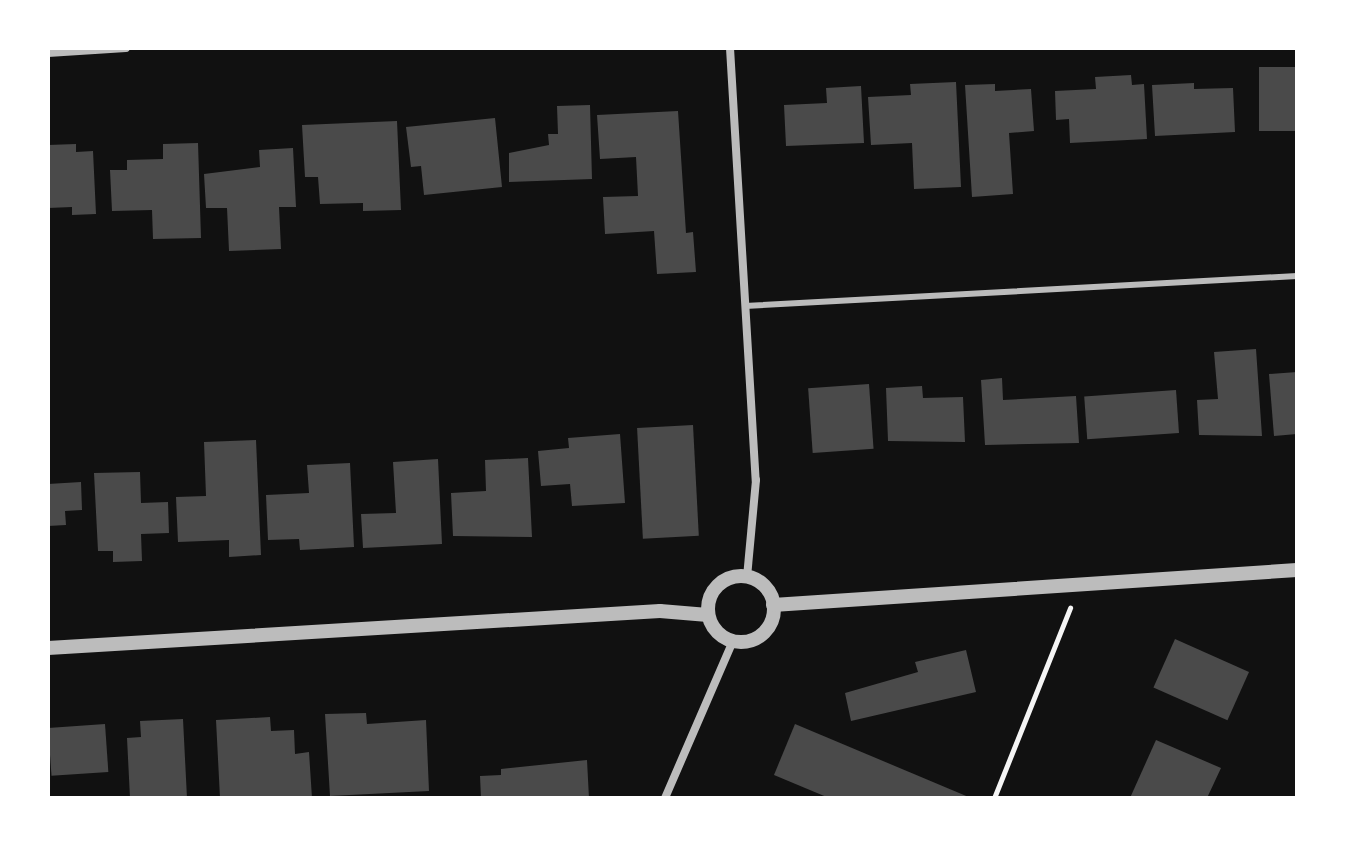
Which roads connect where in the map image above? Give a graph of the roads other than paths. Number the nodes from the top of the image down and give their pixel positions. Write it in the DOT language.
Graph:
graph roads {
  1 [pos="126,48"];
  2 [pos="730,48"];
  3 [pos="48,53"];
  4 [pos="1297,276"];
  5 [pos="745,306"];
  6 [pos="1297,570"];
  7 [pos="747,577"];
  8 [pos="773,605"];
  9 [pos="708,615"];
  10 [pos="733,641"];
  11 [pos="48,648"];
  12 [pos="665,798"];
  1 -- 3 [label="street"];
  2 -- 5 [label="street"];
  4 -- 5 [label="lane"];
  5 -- 7 [label="street"];
  6 -- 8 [label="street"];
  7 -- 8 [label="street"];
  7 -- 9 [label="street"];
  8 -- 10 [label="street"];
  9 -- 10 [label="street"];
  9 -- 11 [label="street"];
  10 -- 12 [label="street"];
}
